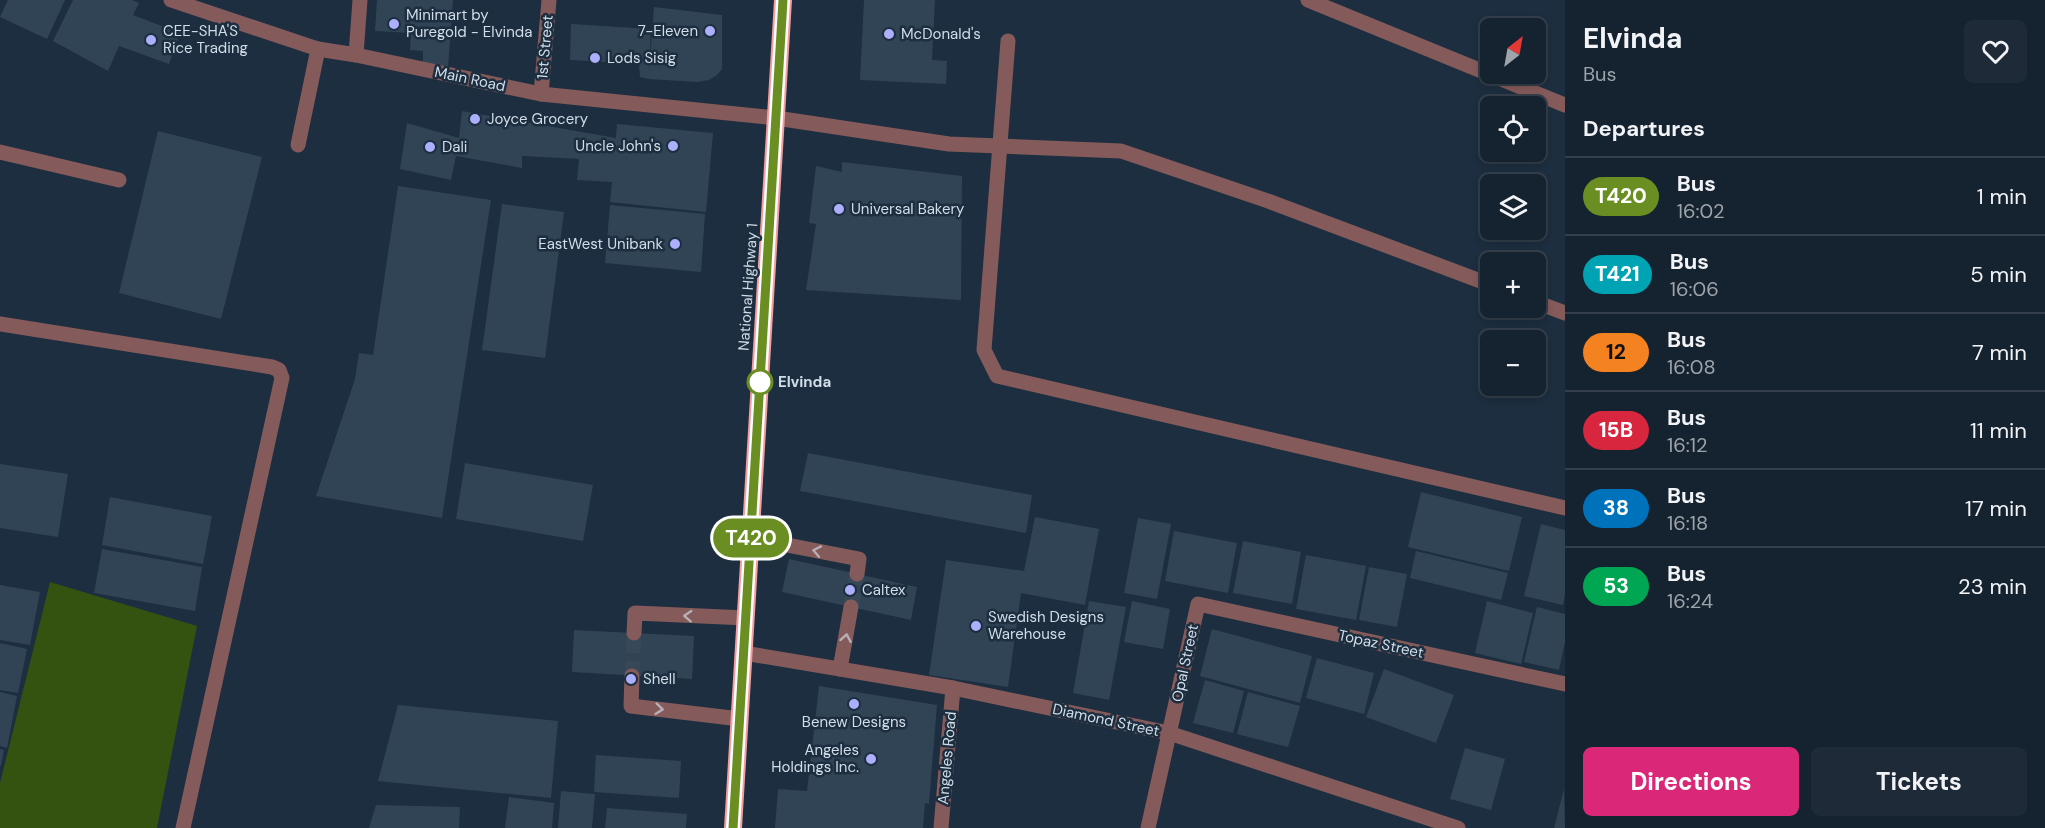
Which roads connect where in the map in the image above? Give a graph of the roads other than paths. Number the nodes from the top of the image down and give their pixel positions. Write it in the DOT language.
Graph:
graph roads {
  1 [pos="171,0"];
  2 [pos="360,0"];
  3 [pos="549,0"];
  4 [pos="783,0"];
  5 [pos="1308,0"];
  6 [pos="1008,41"];
  7 [pos="318,49"];
  8 [pos="356,55"];
  9 [pos="542,94"];
  10 [pos="1565,105"];
  11 [pos="776,118"];
  12 [pos="1001,145"];
  13 [pos="298,146"];
  14 [pos="0,152"];
  15 [pos="119,180"];
  16 [pos="1480,281"];
  17 [pos="1546,306"];
  18 [pos="1565,313"];
  19 [pos="0,324"];
  20 [pos="1565,508"];
  21 [pos="751,538"];
  22 [pos="857,574"];
  23 [pos="1198,604"];
  24 [pos="851,607"];
  25 [pos="746,618"];
  26 [pos="634,633"];
  27 [pos="744,653"];
  28 [pos="840,669"];
  29 [pos="632,676"];
  30 [pos="1565,684"];
  31 [pos="953,688"];
  32 [pos="740,719"];
  33 [pos="1169,734"];
  34 [pos="183,828"];
  35 [pos="733,828"];
  36 [pos="941,828"];
  37 [pos="1148,828"];
  38 [pos="1458,828"];
  1 -- 7 [label="street, Main Road"];
  2 -- 8 [label="street"];
  3 -- 9 [label="street, 1st Street"];
  4 -- 11 [label="highway, National Highway 1"];
  5 -- 10 [label="street"];
  6 -- 12 [label="street"];
  7 -- 8 [label="street, Main Road"];
  7 -- 13 [label="street"];
  8 -- 9 [label="street, Main Road"];
  9 -- 11 [label="street, Main Road"];
  11 -- 12 [label="street, Main Road"];
  11 -- 21 [label="highway, National Highway 1"];
  12 -- 16 [label="street, Main Road"];
  12 -- 20 [label="street"];
  14 -- 15 [label="street"];
  17 -- 18 [label="street"];
  19 -- 34 [label="street"];
  22 -- 21 [label="street, one-way"];
  21 -- 25 [label="highway, National Highway 1"];
  23 -- 30 [label="street, Topaz Street"];
  23 -- 33 [label="street, Opal Street"];
  28 -- 24 [label="street, one-way"];
  25 -- 26 [label="street, one-way"];
  25 -- 27 [label="highway, National Highway 1"];
  27 -- 28 [label="street, Diamond Street"];
  27 -- 32 [label="highway, National Highway 1"];
  28 -- 31 [label="street, Diamond Street"];
  29 -- 32 [label="street, one-way"];
  31 -- 33 [label="street, Diamond Street"];
  31 -- 36 [label="street, Angeles Road"];
  32 -- 35 [label="highway, National Highway 1"];
  33 -- 37 [label="street, Opal Street"];
  33 -- 38 [label="street, Diamond Street"];
}
